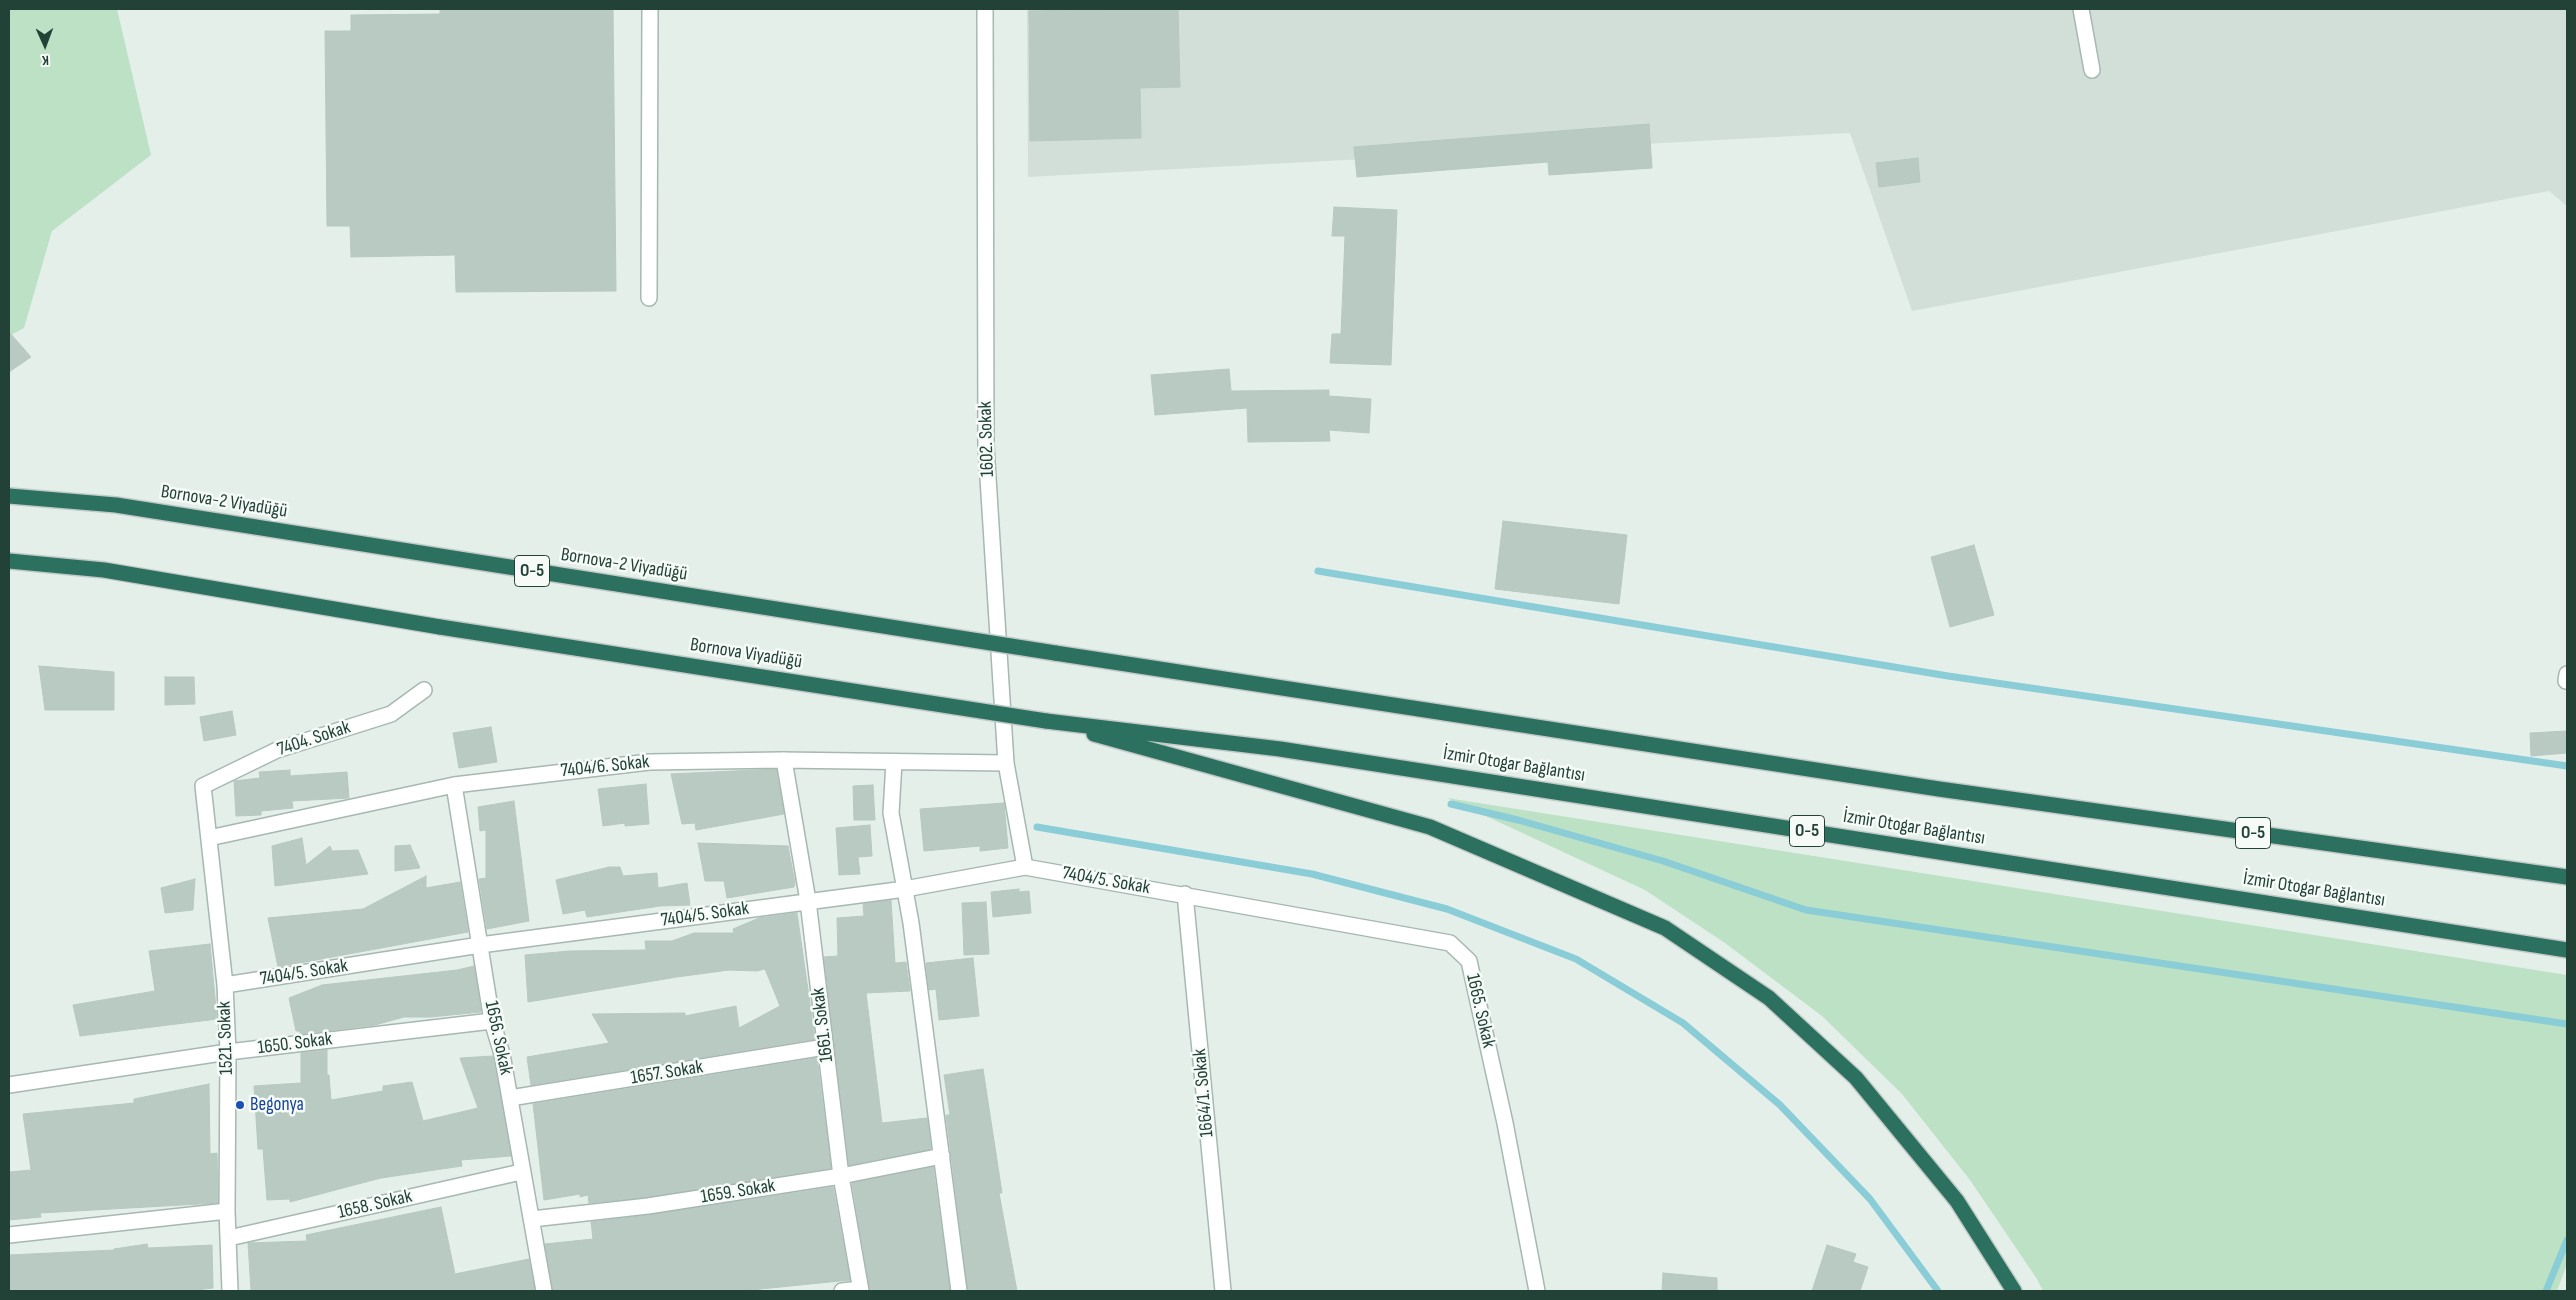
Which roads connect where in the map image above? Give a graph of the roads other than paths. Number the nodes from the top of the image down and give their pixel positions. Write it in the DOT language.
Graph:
graph roads {
  1 [pos="650,9"];
  2 [pos="985,9"];
  3 [pos="2081,9"];
  4 [pos="2092,70"];
  5 [pos="649,298"];
  6 [pos="9,496"];
  7 [pos="9,561"];
  8 [pos="424,690"];
  9 [pos="1046,721"];
  10 [pos="784,760"];
  11 [pos="894,762"];
  12 [pos="1006,763"];
  13 [pos="454,785"];
  14 [pos="203,786"];
  15 [pos="209,838"];
  16 [pos="1025,867"];
  17 [pos="2567,877"];
  18 [pos="905,889"];
  19 [pos="1185,894"];
  20 [pos="808,901"];
  21 [pos="480,945"];
  22 [pos="2567,950"];
  23 [pos="225,985"];
  24 [pos="492,1021"];
  25 [pos="825,1047"];
  26 [pos="228,1052"];
  27 [pos="9,1086"];
  28 [pos="510,1098"];
  29 [pos="942,1156"];
  30 [pos="521,1172"];
  31 [pos="841,1176"];
  32 [pos="227,1211"];
  33 [pos="532,1218"];
  34 [pos="9,1235"];
  35 [pos="229,1238"];
  36 [pos="860,1290"];
  37 [pos="230,1291"];
  38 [pos="544,1291"];
  39 [pos="842,1291"];
  40 [pos="959,1291"];
  41 [pos="1223,1291"];
  42 [pos="1537,1291"];
  43 [pos="2014,1291"];
  1 -- 5 [label="street"];
  2 -- 12 [label="street, 1602. Sokak"];
  3 -- 4 [label="street"];
  6 -- 17 [label="highway, Bornova-2 Viyadüğü / O-5, bridge"];
  7 -- 9 [label="highway, Bornova Viyadüğü / O-5, bridge"];
  8 -- 14 [label="street, 7404. Sokak"];
  9 -- 22 [label="highway, İzmir Otogar Bağlantısı / O-5"];
  9 -- 43 [label="highway"];
  10 -- 11 [label="street, 7404/6. Sokak"];
  10 -- 13 [label="street, 7404/6. Sokak"];
  10 -- 20 [label="street, 1661. Sokak"];
  11 -- 12 [label="street, 7404/6. Sokak"];
  11 -- 18 [label="street"];
  12 -- 16 [label="street, 1602. Sokak"];
  13 -- 15 [label="street, 7404/6. Sokak"];
  13 -- 21 [label="street, 1656. Sokak"];
  14 -- 15 [label="street, 1521. Sokak"];
  15 -- 23 [label="street, 1521. Sokak"];
  16 -- 18 [label="street, 7404/5. Sokak"];
  16 -- 19 [label="street, 7404/5. Sokak"];
  18 -- 20 [label="street, 7404/5. Sokak"];
  18 -- 29 [label="street"];
  19 -- 41 [label="street, 1664/1. Sokak"];
  19 -- 42 [label="street, 1665. Sokak"];
  20 -- 21 [label="street, 7404/5. Sokak"];
  20 -- 25 [label="street, 1661. Sokak"];
  21 -- 23 [label="street, 7404/5. Sokak"];
  21 -- 24 [label="street, 1656. Sokak"];
  23 -- 26 [label="street, 1521. Sokak"];
  24 -- 26 [label="street, 1650. Sokak"];
  24 -- 28 [label="street, 1656. Sokak"];
  25 -- 28 [label="street, 1657. Sokak"];
  25 -- 31 [label="street, 1661. Sokak"];
  26 -- 27 [label="street, 1650. Sokak"];
  26 -- 32 [label="street, 1521. Sokak"];
  28 -- 30 [label="street, 1656. Sokak"];
  29 -- 31 [label="street, 1659. Sokak"];
  29 -- 40 [label="street"];
  30 -- 33 [label="street, 1656. Sokak"];
  30 -- 35 [label="street, 1658. Sokak"];
  31 -- 33 [label="street, 1659. Sokak"];
  31 -- 36 [label="street, 1661. Sokak"];
  32 -- 34 [label="street"];
  32 -- 35 [label="street, 1521. Sokak"];
  33 -- 38 [label="street, 1656. Sokak"];
  35 -- 37 [label="street, 1521. Sokak"];
  36 -- 39 [label="street"];
}
